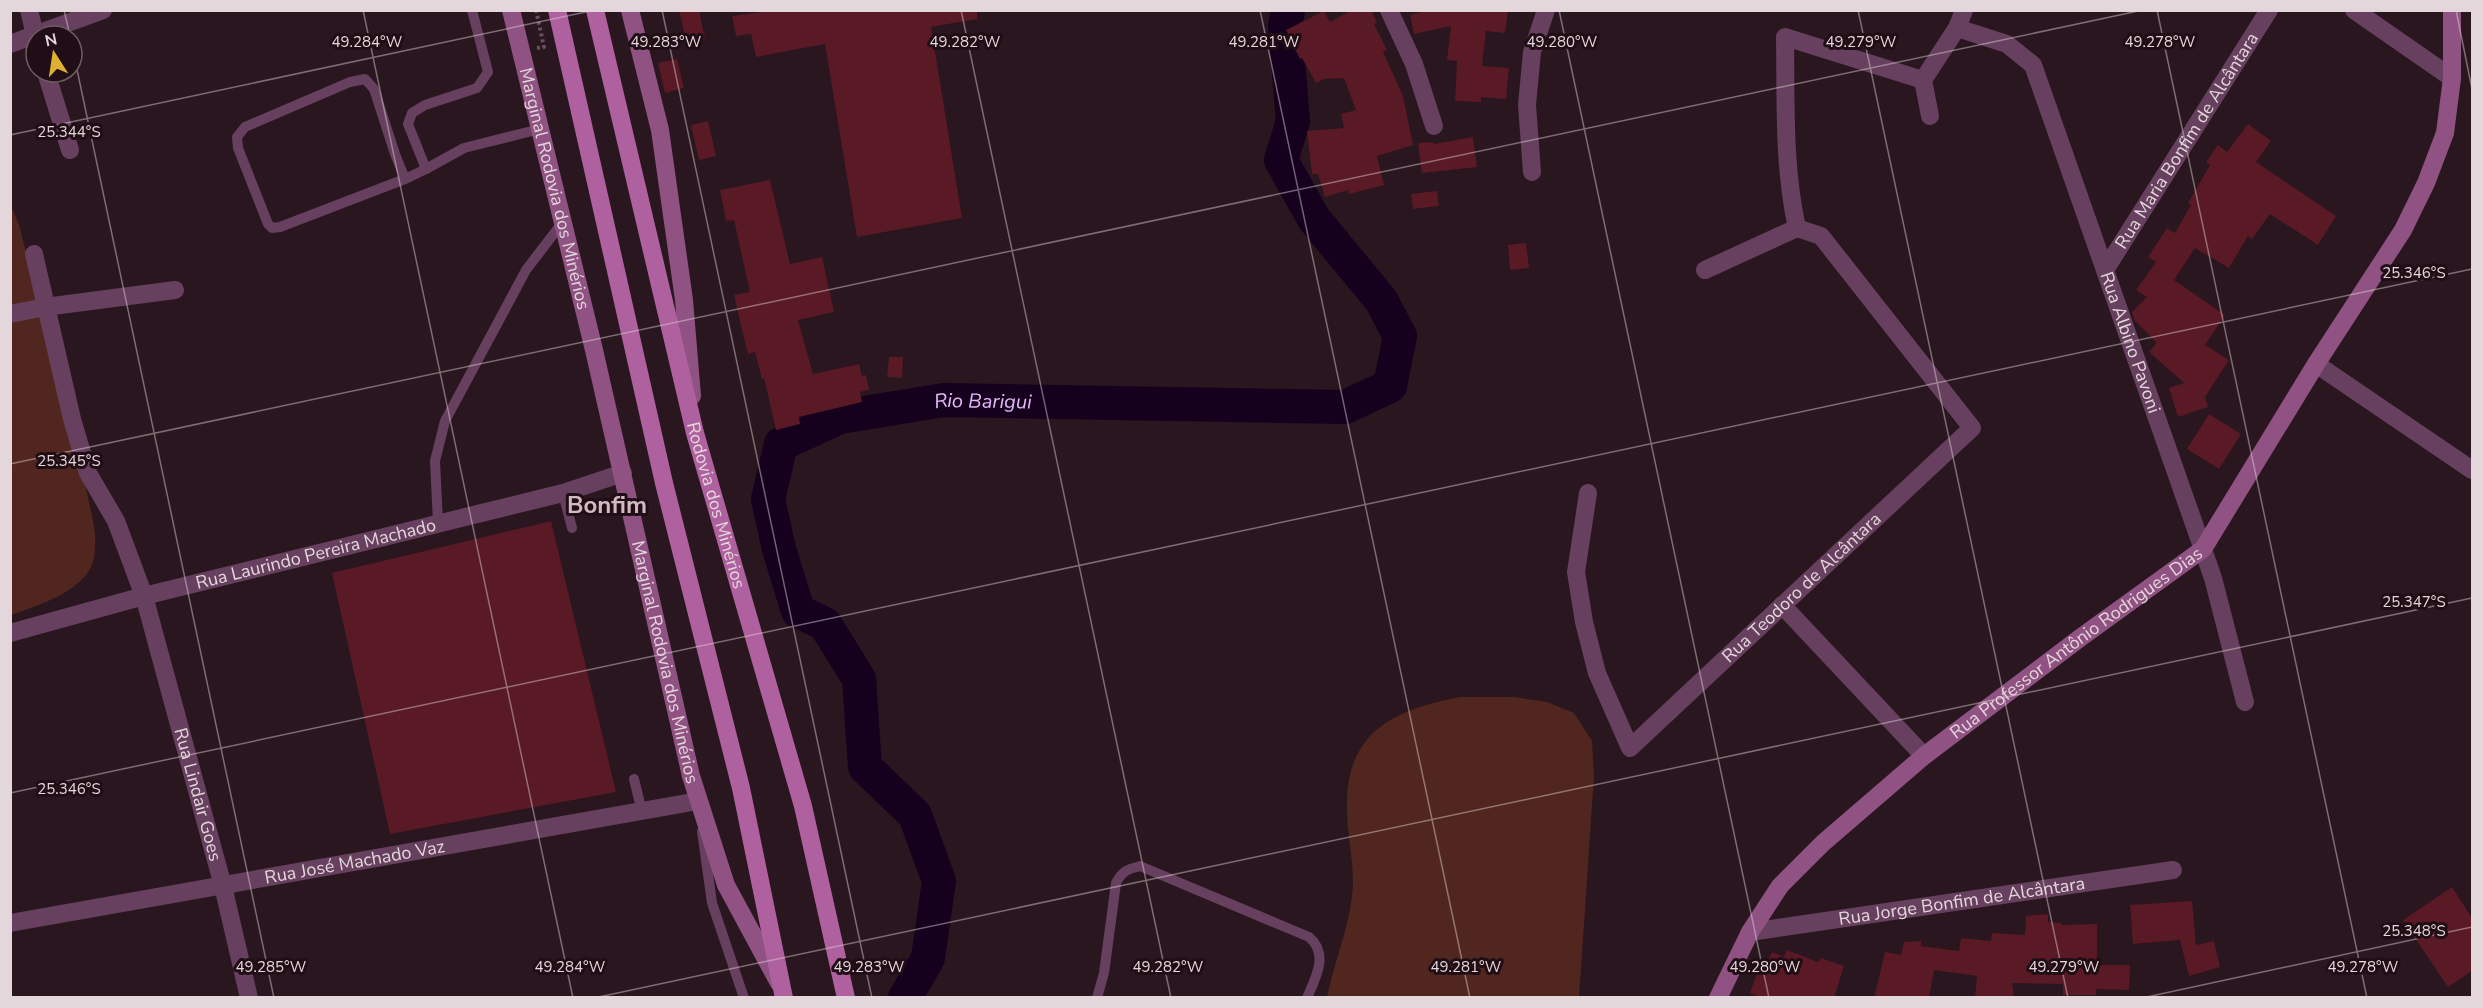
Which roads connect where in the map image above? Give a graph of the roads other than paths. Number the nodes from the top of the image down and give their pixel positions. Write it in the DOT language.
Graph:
graph roads {
  1 [pos="103,10"];
  2 [pos="472,10"];
  3 [pos="511,10"];
  4 [pos="557,10"];
  5 [pos="595,10"];
  6 [pos="630,10"];
  7 [pos="1389,10"];
  8 [pos="1546,10"];
  9 [pos="1964,10"];
  10 [pos="2269,10"];
  11 [pos="2354,10"];
  12 [pos="2452,10"];
  13 [pos="70,24"];
  14 [pos="1957,28"];
  15 [pos="2452,78"];
  16 [pos="1923,80"];
  17 [pos="50,84"];
  18 [pos="1930,116"];
  19 [pos="1434,126"];
  20 [pos="540,129"];
  21 [pos="70,150"];
  22 [pos="426,169"];
  23 [pos="1532,172"];
  24 [pos="405,179"];
  25 [pos="562,223"];
  26 [pos="1797,228"];
  27 [pos="34,254"];
  28 [pos="1705,270"];
  29 [pos="2105,270"];
  30 [pos="175,290"];
  31 [pos="45,307"];
  32 [pos="10,314"];
  33 [pos="2316,364"];
  34 [pos="695,433"];
  35 [pos="2472,469"];
  36 [pos="623,473"];
  37 [pos="563,493"];
  38 [pos="1588,493"];
  39 [pos="438,523"];
  40 [pos="572,528"];
  41 [pos="2203,549"];
  42 [pos="144,596"];
  43 [pos="1782,605"];
  44 [pos="10,633"];
  45 [pos="2245,702"];
  46 [pos="1924,756"];
  47 [pos="634,779"];
  48 [pos="698,801"];
  49 [pos="642,812"];
  50 [pos="2174,870"];
  51 [pos="223,886"];
  52 [pos="10,923"];
  53 [pos="1750,932"];
  54 [pos="782,991"];
  55 [pos="250,996"];
  56 [pos="744,998"];
  57 [pos="846,998"];
  58 [pos="1097,998"];
  59 [pos="1307,998"];
  60 [pos="1718,998"];
  1 -- 13 [label="street"];
  2 -- 22 [label="lane"];
  3 -- 20 [label="main road, Marginal Rodovia dos Minérios"];
  4 -- 54 [label="main road"];
  5 -- 34 [label="main road, Rodovia dos Minérios"];
  6 -- 34 [label="main road"];
  7 -- 19 [label="street"];
  8 -- 23 [label="street"];
  9 -- 14 [label="street"];
  10 -- 29 [label="street, Rua Maria Bonfim de Alcântara"];
  11 -- 15 [label="street"];
  12 -- 15 [label="main road, Rua Professor Antônio Rodrigues Dias"];
  14 -- 16 [label="street"];
  14 -- 29 [label="street, Rua Albino Pavoni"];
  15 -- 33 [label="main road, Rua Professor Antônio Rodrigues Dias"];
  16 -- 18 [label="street"];
  16 -- 26 [label="street"];
  17 -- 21 [label="street"];
  20 -- 22 [label="lane"];
  20 -- 25 [label="main road, Marginal Rodovia dos Minérios"];
  22 -- 24 [label="lane"];
  24 -- 24 [label="lane"];
  25 -- 36 [label="main road, Marginal Rodovia dos Minérios"];
  25 -- 39 [label="lane"];
  26 -- 28 [label="street"];
  26 -- 43 [label="street, Rua Teodoro de Alcântara"];
  27 -- 31 [label="street, Rua Lindair Goes"];
  29 -- 41 [label="street, Rua Albino Pavoni"];
  30 -- 31 [label="street"];
  31 -- 32 [label="street"];
  31 -- 42 [label="street, Rua Lindair Goes"];
  33 -- 35 [label="street"];
  33 -- 41 [label="main road, Rua Professor Antônio Rodrigues Dias"];
  34 -- 57 [label="main road, Rodovia dos Minérios"];
  36 -- 37 [label="street, Rua Laurindo Pereira Machado"];
  36 -- 48 [label="main road, Marginal Rodovia dos Minérios"];
  37 -- 39 [label="street, Rua Laurindo Pereira Machado"];
  37 -- 40 [label="lane"];
  38 -- 43 [label="street, Rua Teodoro de Alcântara"];
  39 -- 42 [label="street, Rua Laurindo Pereira Machado"];
  41 -- 45 [label="street, Rua Albino Pavoni"];
  41 -- 46 [label="main road, Rua Professor Antônio Rodrigues Dias"];
  42 -- 44 [label="street, Rua Laurindo Pereira Machado"];
  42 -- 51 [label="street, Rua Lindair Goes"];
  43 -- 46 [label="street"];
  46 -- 53 [label="main road, Rua Professor Antônio Rodrigues Dias"];
  47 -- 49 [label="lane"];
  48 -- 49 [label="street, Rua José Machado Vaz"];
  48 -- 54 [label="main road, Marginal Rodovia dos Minérios"];
  48 -- 56 [label="lane"];
  49 -- 51 [label="street, Rua José Machado Vaz"];
  50 -- 53 [label="street, Rua Jorge Bonfim de Alcântara"];
  51 -- 52 [label="street, Rua José Machado Vaz"];
  51 -- 55 [label="street, Rua Lindair Goes"];
  53 -- 60 [label="main road, Rua Professor Antônio Rodrigues Dias"];
  58 -- 59 [label="lane"];
}
